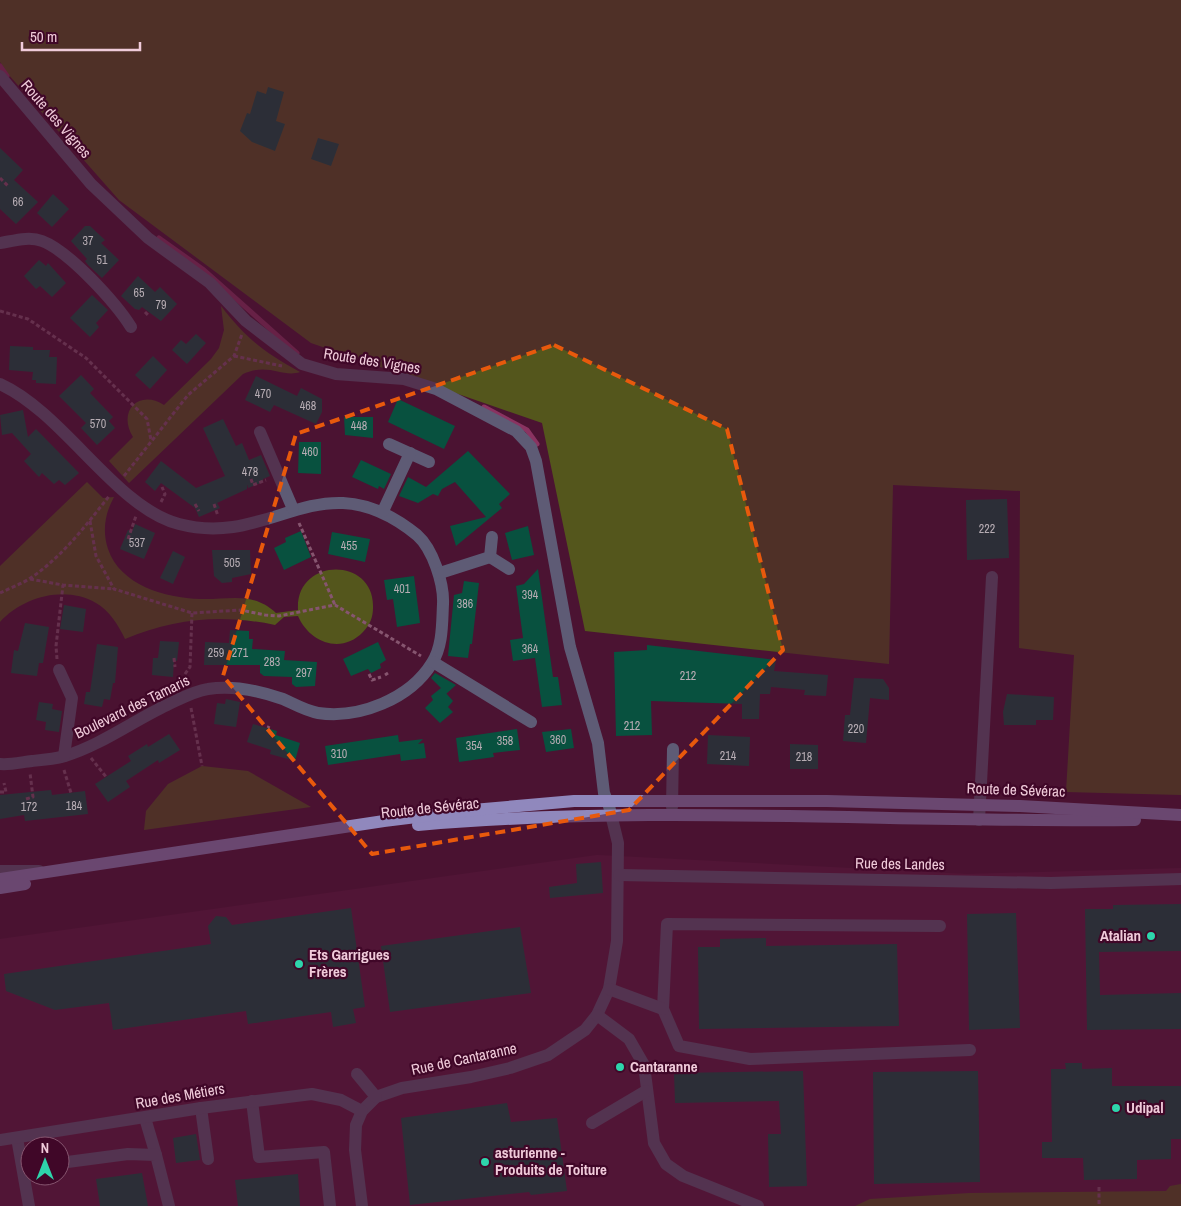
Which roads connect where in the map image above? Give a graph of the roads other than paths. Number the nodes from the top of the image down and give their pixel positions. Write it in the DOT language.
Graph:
graph roads {
  1 [pos="0,76"];
  2 [pos="0,244"];
  3 [pos="131,327"];
  4 [pos="0,384"];
  5 [pos="260,432"];
  6 [pos="389,444"];
  7 [pos="410,452"];
  8 [pos="429,462"];
  9 [pos="293,509"];
  10 [pos="383,511"];
  11 [pos="492,537"];
  12 [pos="490,557"];
  13 [pos="509,569"];
  14 [pos="440,573"];
  15 [pos="992,577"];
  16 [pos="433,662"];
  17 [pos="59,670"];
  18 [pos="532,722"];
  19 [pos="673,750"];
  20 [pos="64,756"];
  21 [pos="0,764"];
  22 [pos="672,804"];
  23 [pos="610,807"];
  24 [pos="979,812"];
  25 [pos="1019,812"];
  26 [pos="1176,815"];
  27 [pos="0,871"];
  28 [pos="49,872"];
  29 [pos="619,875"];
  30 [pos="0,879"];
  31 [pos="1181,879"];
  32 [pos="0,888"];
  33 [pos="940,926"];
  34 [pos="609,989"];
  35 [pos="663,1009"];
  36 [pos="597,1015"];
  37 [pos="970,1050"];
  38 [pos="357,1074"];
  39 [pos="646,1091"];
  40 [pos="376,1097"];
  41 [pos="252,1100"];
  42 [pos="201,1108"];
  43 [pos="362,1111"];
  44 [pos="145,1118"];
  45 [pos="592,1123"];
  46 [pos="18,1138"];
  47 [pos="0,1140"];
  48 [pos="20,1146"];
  49 [pos="156,1155"];
  50 [pos="208,1159"];
  51 [pos="70,1162"];
  52 [pos="27,1186"];
  53 [pos="750,1205"];
  54 [pos="29,1206"];
  55 [pos="169,1206"];
  56 [pos="330,1206"];
  57 [pos="362,1206"];
  1 -- 23 [label="street, Route des Vignes"];
  2 -- 3 [label="street"];
  4 -- 9 [label="street, Boulevard des Tamaris"];
  5 -- 9 [label="street"];
  6 -- 7 [label="street"];
  7 -- 8 [label="street"];
  7 -- 10 [label="street"];
  9 -- 10 [label="street, Boulevard des Tamaris"];
  10 -- 14 [label="street, Boulevard des Tamaris"];
  11 -- 12 [label="street"];
  12 -- 13 [label="street"];
  12 -- 14 [label="street"];
  14 -- 16 [label="street, Boulevard des Tamaris"];
  15 -- 24 [label="street"];
  16 -- 18 [label="street"];
  16 -- 20 [label="street, Boulevard des Tamaris"];
  17 -- 20 [label="street, Boulevard des Tamaris"];
  19 -- 22 [label="street"];
  20 -- 21 [label="street, Boulevard des Tamaris"];
  22 -- 23 [label="main road, Route de Sévérac"];
  22 -- 24 [label="main road, Route de Sévérac"];
  23 -- 24 [label="main road, Route de Sévérac"];
  23 -- 28 [label="main road, Route de Sévérac"];
  23 -- 29 [label="street, Rue de Cantaranne"];
  23 -- 32 [label="main road, Route de Sévérac"];
  24 -- 25 [label="main road, Route de Sévérac"];
  24 -- 26 [label="main road, Route de Sévérac"];
  27 -- 28 [label="street"];
  28 -- 30 [label="main road, Route de Sévérac"];
  29 -- 31 [label="street, Rue des Landes"];
  29 -- 34 [label="street, Rue de Cantaranne"];
  33 -- 35 [label="street"];
  34 -- 35 [label="street"];
  34 -- 36 [label="street, Rue de Cantaranne"];
  35 -- 37 [label="street"];
  36 -- 39 [label="street"];
  36 -- 40 [label="street, Rue de Cantaranne"];
  38 -- 40 [label="street"];
  39 -- 45 [label="street"];
  39 -- 53 [label="street"];
  40 -- 43 [label="street, Rue de Cantaranne"];
  41 -- 42 [label="street, Rue des Métiers"];
  41 -- 43 [label="street, Rue des Métiers"];
  41 -- 56 [label="street"];
  42 -- 44 [label="street, Rue des Métiers"];
  42 -- 50 [label="street"];
  43 -- 57 [label="street, Rue de Cantaranne"];
  44 -- 46 [label="street, Rue des Métiers"];
  44 -- 49 [label="street"];
  46 -- 47 [label="street, Rue des Métiers"];
  46 -- 48 [label="street"];
  49 -- 51 [label="street"];
  49 -- 55 [label="street"];
  52 -- 54 [label="street"];
}
